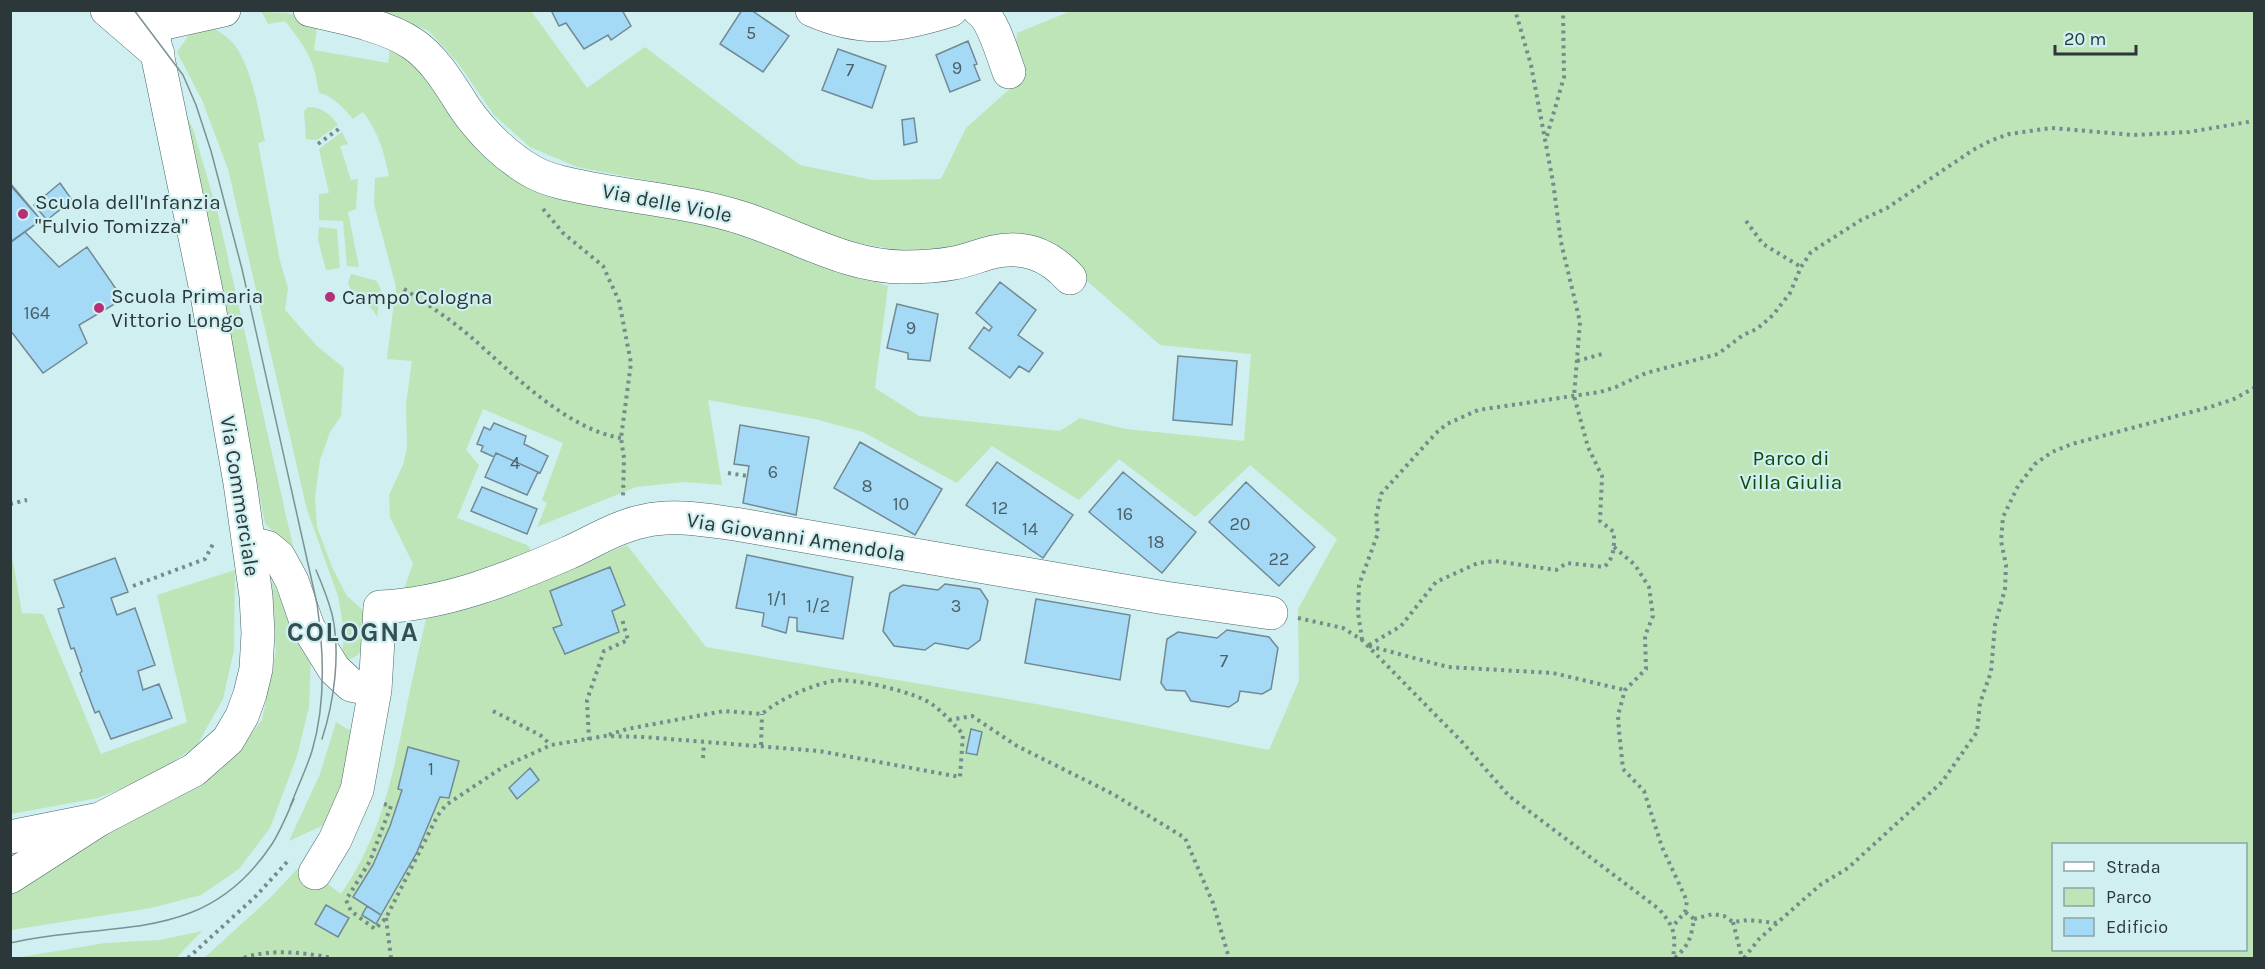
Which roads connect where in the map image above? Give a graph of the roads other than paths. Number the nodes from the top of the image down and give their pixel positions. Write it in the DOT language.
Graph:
graph roads {
  1 [pos="107,10"];
  2 [pos="224,10"];
  3 [pos="310,10"];
  4 [pos="812,10"];
  5 [pos="951,10"];
  6 [pos="980,10"];
  7 [pos="153,30"];
  8 [pos="1009,72"];
  9 [pos="1070,278"];
  10 [pos="249,543"];
  11 [pos="1270,613"];
  12 [pos="375,690"];
  13 [pos="100,819"];
  14 [pos="10,837"];
  15 [pos="303,865"];
  16 [pos="10,877"];
  1 -- 7 [label="street"];
  2 -- 7 [label="street"];
  3 -- 9 [label="street, Via delle Viole"];
  4 -- 5 [label="street"];
  6 -- 8 [label="street"];
  7 -- 10 [label="street, Via Commerciale"];
  10 -- 12 [label="street"];
  10 -- 13 [label="street, Via Commerciale"];
  11 -- 12 [label="street, Via Giovanni Amendola"];
  12 -- 15 [label="street, Via Giovanni Amendola"];
  13 -- 14 [label="street, Via Commerciale"];
  13 -- 16 [label="street"];
}
